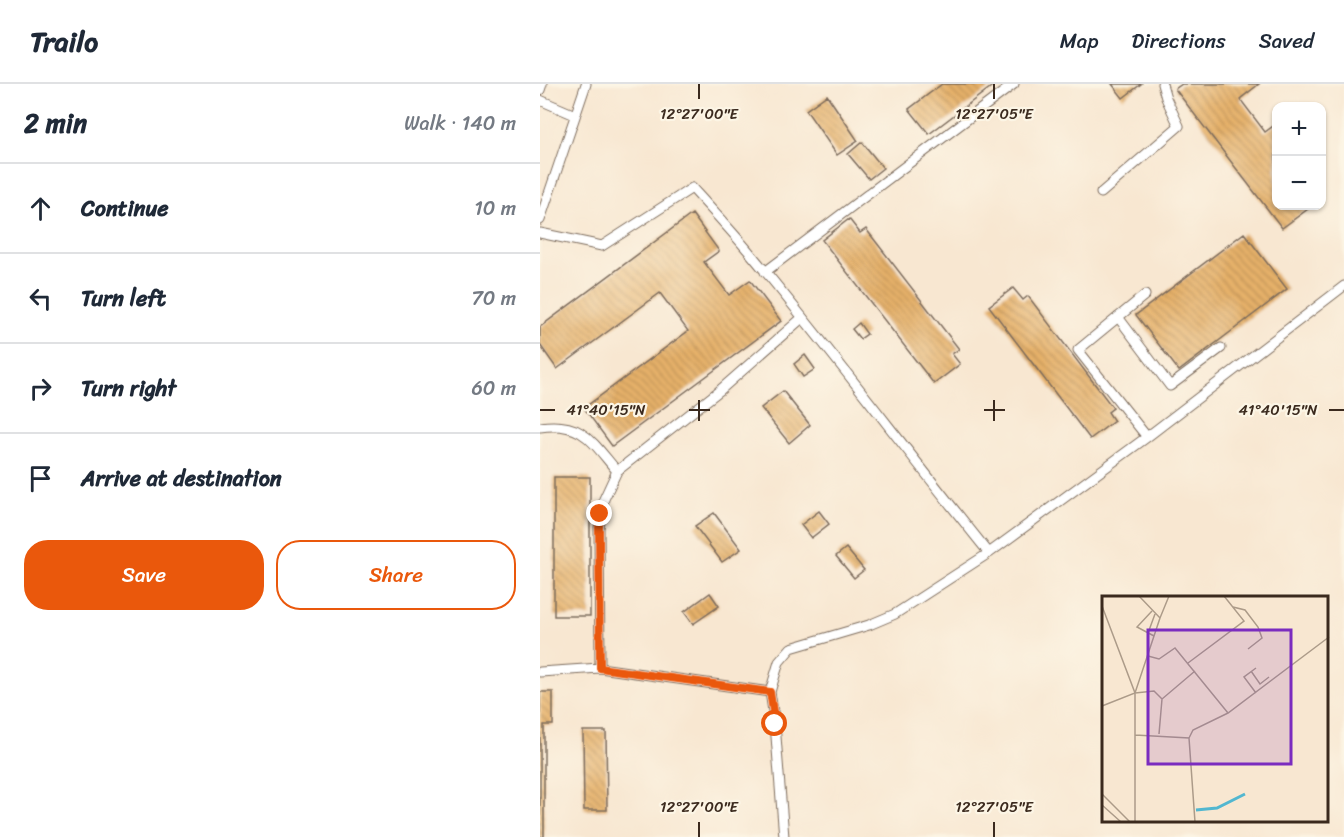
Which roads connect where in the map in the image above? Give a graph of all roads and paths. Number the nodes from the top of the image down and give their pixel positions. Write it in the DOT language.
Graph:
graph roads {
  1 [pos="543,84"];
  2 [pos="586,84"];
  3 [pos="1014,84"];
  4 [pos="1162,84"];
  5 [pos="540,90"];
  6 [pos="540,100"];
  7 [pos="575,115"];
  8 [pos="1101,193"];
  9 [pos="540,220"];
  10 [pos="540,233"];
  11 [pos="765,272"];
  12 [pos="1344,286"];
  13 [pos="1145,295"];
  14 [pos="1118,317"];
  15 [pos="802,318"];
  16 [pos="1221,348"];
  17 [pos="540,427"];
  18 [pos="1147,437"];
  19 [pos="617,471"];
  20 [pos="988,553"];
  21 [pos="600,668"];
  22 [pos="540,672"];
  23 [pos="770,692"];
  24 [pos="784,837"];
  1 -- 5 [label="lane"];
  2 -- 7 [label="lane"];
  3 -- 11 [label="lane"];
  4 -- 8 [label="lane"];
  6 -- 7 [label="lane"];
  7 -- 9 [label="lane"];
  10 -- 11 [label="lane"];
  11 -- 15 [label="lane"];
  12 -- 18 [label="lane"];
  13 -- 14 [label="lane"];
  14 -- 16 [label="lane"];
  14 -- 18 [label="lane"];
  15 -- 19 [label="lane"];
  15 -- 20 [label="lane"];
  17 -- 19 [label="lane"];
  18 -- 20 [label="lane"];
  19 -- 21 [label="lane"];
  20 -- 23 [label="lane"];
  21 -- 22 [label="lane"];
  21 -- 23 [label="lane"];
  23 -- 24 [label="lane"];
}
